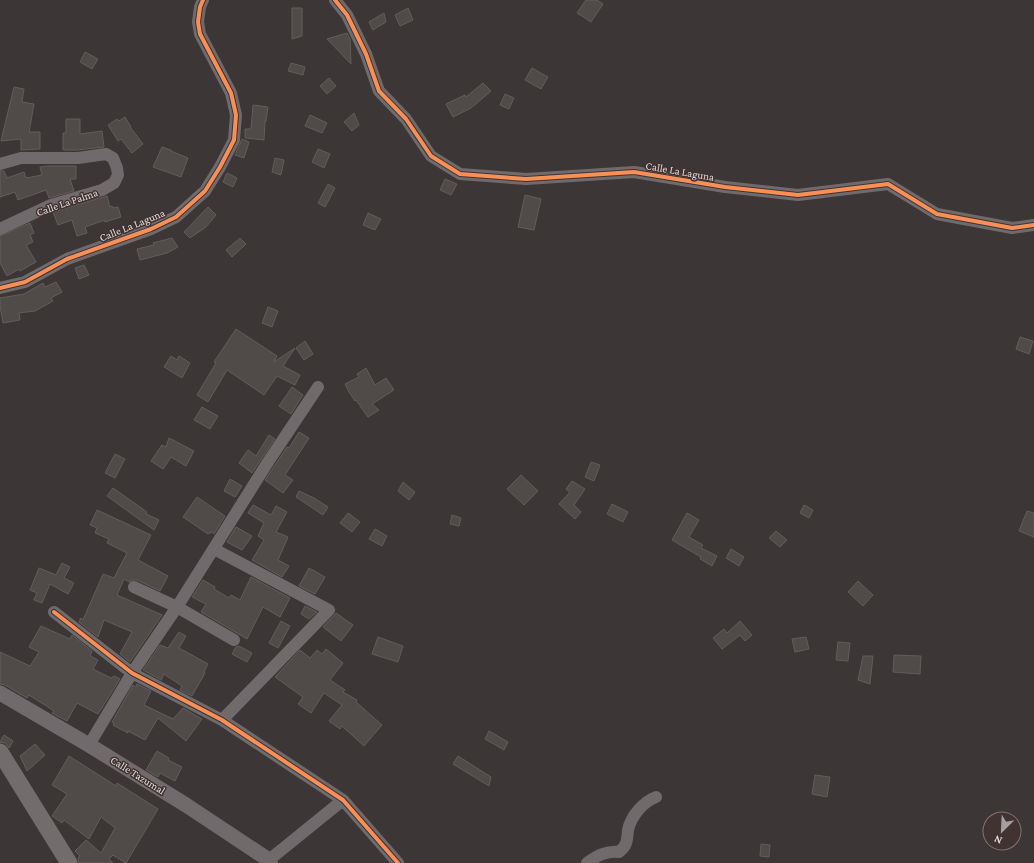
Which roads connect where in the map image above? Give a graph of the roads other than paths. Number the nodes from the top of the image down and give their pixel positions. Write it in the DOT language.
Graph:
graph roads {
  1 [pos="203,0"];
  2 [pos="335,0"];
  3 [pos="0,164"];
  4 [pos="1034,225"];
  5 [pos="0,229"];
  6 [pos="0,288"];
  7 [pos="318,387"];
  8 [pos="214,548"];
  9 [pos="134,587"];
  10 [pos="177,607"];
  11 [pos="54,612"];
  12 [pos="234,640"];
  13 [pos="132,673"];
  14 [pos="0,693"];
  15 [pos="222,720"];
  16 [pos="89,745"];
  17 [pos="0,752"];
  18 [pos="656,797"];
  19 [pos="343,800"];
  20 [pos="271,862"];
  21 [pos="69,863"];
  22 [pos="398,863"];
  23 [pos="587,863"];
  1 -- 6 [label="street, Calle La Laguna"];
  2 -- 4 [label="street, Calle La Laguna"];
  3 -- 5 [label="street, Calle La Palma"];
  7 -- 8 [label="street"];
  8 -- 10 [label="street"];
  8 -- 15 [label="street"];
  9 -- 10 [label="street"];
  10 -- 12 [label="street"];
  10 -- 13 [label="street"];
  11 -- 13 [label="street"];
  13 -- 15 [label="street"];
  13 -- 16 [label="street"];
  14 -- 16 [label="street, Calle Tazumal"];
  15 -- 19 [label="street"];
  16 -- 20 [label="street, Calle Tazumal"];
  17 -- 21 [label="main road"];
  18 -- 23 [label="street"];
  19 -- 20 [label="street"];
  19 -- 22 [label="street"];
}
